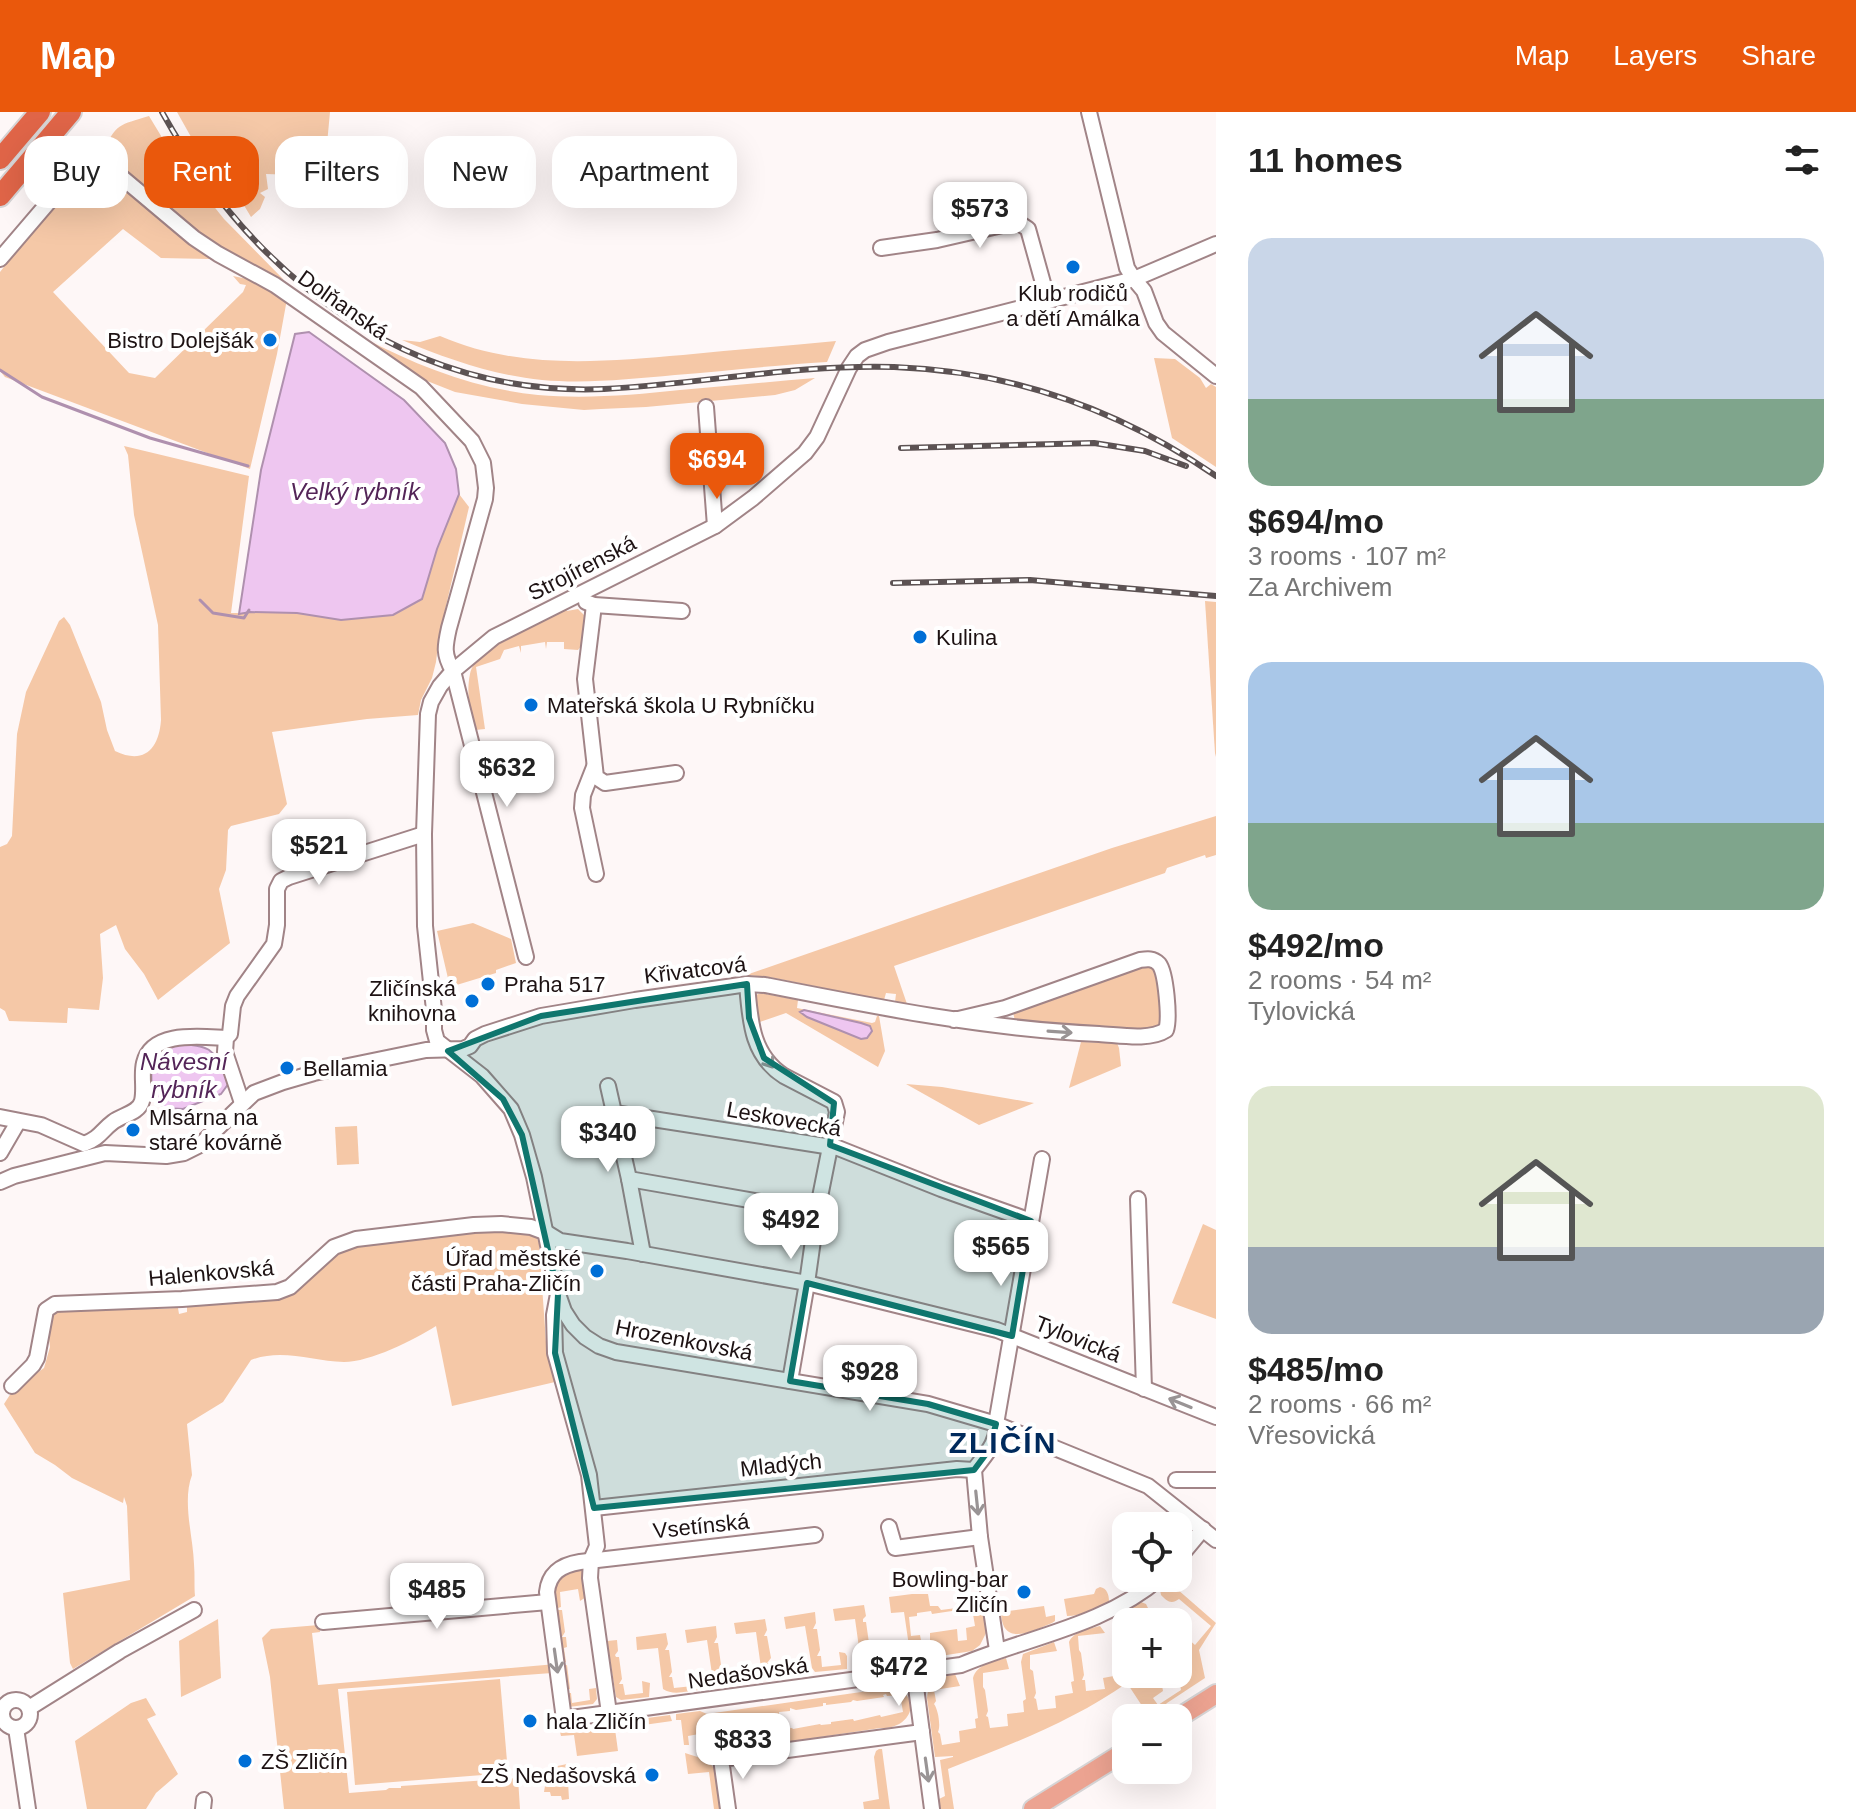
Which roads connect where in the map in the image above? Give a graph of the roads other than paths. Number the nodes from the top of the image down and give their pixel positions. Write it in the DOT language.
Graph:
graph roads {
  1 [pos="40,112"];
  2 [pos="71,112"];
  3 [pos="1089,112"];
  4 [pos="0,159"];
  5 [pos="0,196"];
  6 [pos="1216,244"];
  7 [pos="881,248"];
  8 [pos="0,259"];
  9 [pos="1134,279"];
  10 [pos="1048,301"];
  11 [pos="1216,376"];
  12 [pos="706,407"];
  13 [pos="715,526"];
  14 [pos="575,596"];
  15 [pos="594,605"];
  16 [pos="682,611"];
  17 [pos="453,671"];
  18 [pos="594,767"];
  19 [pos="676,773"];
  20 [pos="424,834"];
  21 [pos="596,874"];
  22 [pos="526,957"];
  23 [pos="747,984"];
  24 [pos="1005,1008"];
  25 [pos="954,1020"];
  26 [pos="1007,1028"];
  27 [pos="226,1038"];
  28 [pos="448,1051"];
  29 [pos="608,1086"];
  30 [pos="242,1103"];
  31 [pos="614,1113"];
  32 [pos="0,1117"];
  33 [pos="18,1122"];
  34 [pos="830,1147"];
  35 [pos="85,1150"];
  36 [pos="0,1153"];
  37 [pos="1042,1159"];
  38 [pos="629,1179"];
  39 [pos="0,1180"];
  40 [pos="1138,1199"];
  41 [pos="817,1212"];
  42 [pos="1031,1221"];
  43 [pos="547,1233"];
  44 [pos="643,1254"];
  45 [pos="807,1283"];
  46 [pos="558,1294"];
  47 [pos="1012,1336"];
  48 [pos="790,1381"];
  49 [pos="12,1386"];
  50 [pos="1144,1389"];
  51 [pos="1216,1417"];
  52 [pos="996,1424"];
  53 [pos="974,1470"];
  54 [pos="1176,1480"];
  55 [pos="1216,1480"];
  56 [pos="594,1508"];
  57 [pos="889,1527"];
  58 [pos="1203,1529"];
  59 [pos="815,1535"];
  60 [pos="980,1537"];
  61 [pos="1216,1540"];
  62 [pos="1192,1542"];
  63 [pos="591,1560"];
  64 [pos="1142,1592"];
  65 [pos="548,1602"];
  66 [pos="194,1610"];
  67 [pos="323,1622"];
  68 [pos="997,1650"];
  69 [pos="907,1673"];
  70 [pos="1216,1694"];
  71 [pos="29,1708"];
  72 [pos="1192,1709"];
  73 [pos="609,1713"];
  74 [pos="7,1725"];
  75 [pos="922,1732"];
  76 [pos="1112,1760"];
  77 [pos="28,1809"];
  78 [pos="728,1809"];
  79 [pos="932,1809"];
  80 [pos="1033,1809"];
  1 -- 4 [label="highway"];
  2 -- 5 [label="highway"];
  3 -- 9 [label="street"];
  6 -- 9 [label="street, Strojírenská"];
  7 -- 10 [label="street"];
  8 -- 17 [label="street, Dolňanská"];
  9 -- 10 [label="street, Strojírenská"];
  9 -- 11 [label="street"];
  10 -- 13 [label="street, Strojírenská"];
  12 -- 13 [label="street"];
  13 -- 14 [label="street, Strojírenská"];
  14 -- 15 [label="street"];
  14 -- 17 [label="street, Strojírenská"];
  15 -- 16 [label="street"];
  15 -- 18 [label="street"];
  17 -- 20 [label="street, Strojírenská"];
  17 -- 22 [label="street"];
  18 -- 19 [label="street"];
  18 -- 21 [label="street"];
  20 -- 27 [label="street"];
  20 -- 28 [label="street, Strojírenská"];
  23 -- 25 [label="street, Křivatcová"];
  23 -- 28 [label="street, Křivatcová"];
  23 -- 34 [label="street, one-way"];
  24 -- 25 [label="street, Křivatcová"];
  24 -- 26 [label="street"];
  26 -- 24 [label="street, Křivatcová, one-way"];
  25 -- 26 [label="street, Křivatcová"];
  27 -- 30 [label="street"];
  27 -- 35 [label="street"];
  28 -- 30 [label="street"];
  28 -- 43 [label="street, Hrozenkovská"];
  29 -- 31 [label="street"];
  30 -- 35 [label="street"];
  31 -- 34 [label="street, Leskovecká"];
  31 -- 38 [label="street"];
  32 -- 33 [label="street"];
  33 -- 35 [label="street"];
  33 -- 36 [label="street"];
  34 -- 41 [label="street"];
  34 -- 42 [label="street, Leskovecká"];
  35 -- 39 [label="street"];
  37 -- 42 [label="street"];
  38 -- 41 [label="street"];
  38 -- 44 [label="street"];
  40 -- 50 [label="street"];
  41 -- 45 [label="street"];
  42 -- 47 [label="street"];
  43 -- 44 [label="street, Tylovická"];
  43 -- 46 [label="street, Hrozenkovská"];
  43 -- 49 [label="street, Halenkovská"];
  44 -- 45 [label="street, Tylovická"];
  45 -- 47 [label="street, Tylovická"];
  45 -- 48 [label="street"];
  46 -- 48 [label="street, Hrozenkovská"];
  46 -- 56 [label="street"];
  47 -- 50 [label="street, Tylovická"];
  47 -- 52 [label="street"];
  48 -- 52 [label="street, Hrozenkovská"];
  51 -- 50 [label="street, Tylovická, one-way"];
  52 -- 53 [label="street"];
  52 -- 58 [label="street, Hrozenkovská"];
  53 -- 56 [label="street, Mladých"];
  53 -- 60 [label="street, one-way"];
  54 -- 55 [label="street"];
  56 -- 63 [label="street"];
  57 -- 60 [label="street"];
  58 -- 61 [label="street, Hrozenkovská"];
  58 -- 62 [label="street"];
  59 -- 63 [label="street, Vsetínská"];
  60 -- 68 [label="street"];
  63 -- 65 [label="street, Nedašovská"];
  63 -- 73 [label="street"];
  64 -- 68 [label="street, Nedašovská"];
  65 -- 67 [label="street"];
  65 -- 73 [label="street, Nedašovská, one-way"];
  66 -- 71 [label="street"];
  68 -- 69 [label="street, Nedašovská"];
  69 -- 73 [label="street, Nedašovská"];
  69 -- 75 [label="street"];
  70 -- 72 [label="main road"];
  71 -- 74 [label="street"];
  71 -- 74 [label="street"];
  74 -- 77 [label="street"];
  75 -- 78 [label="street"];
  75 -- 79 [label="street, one-way"];
  76 -- 80 [label="main road"];
}
